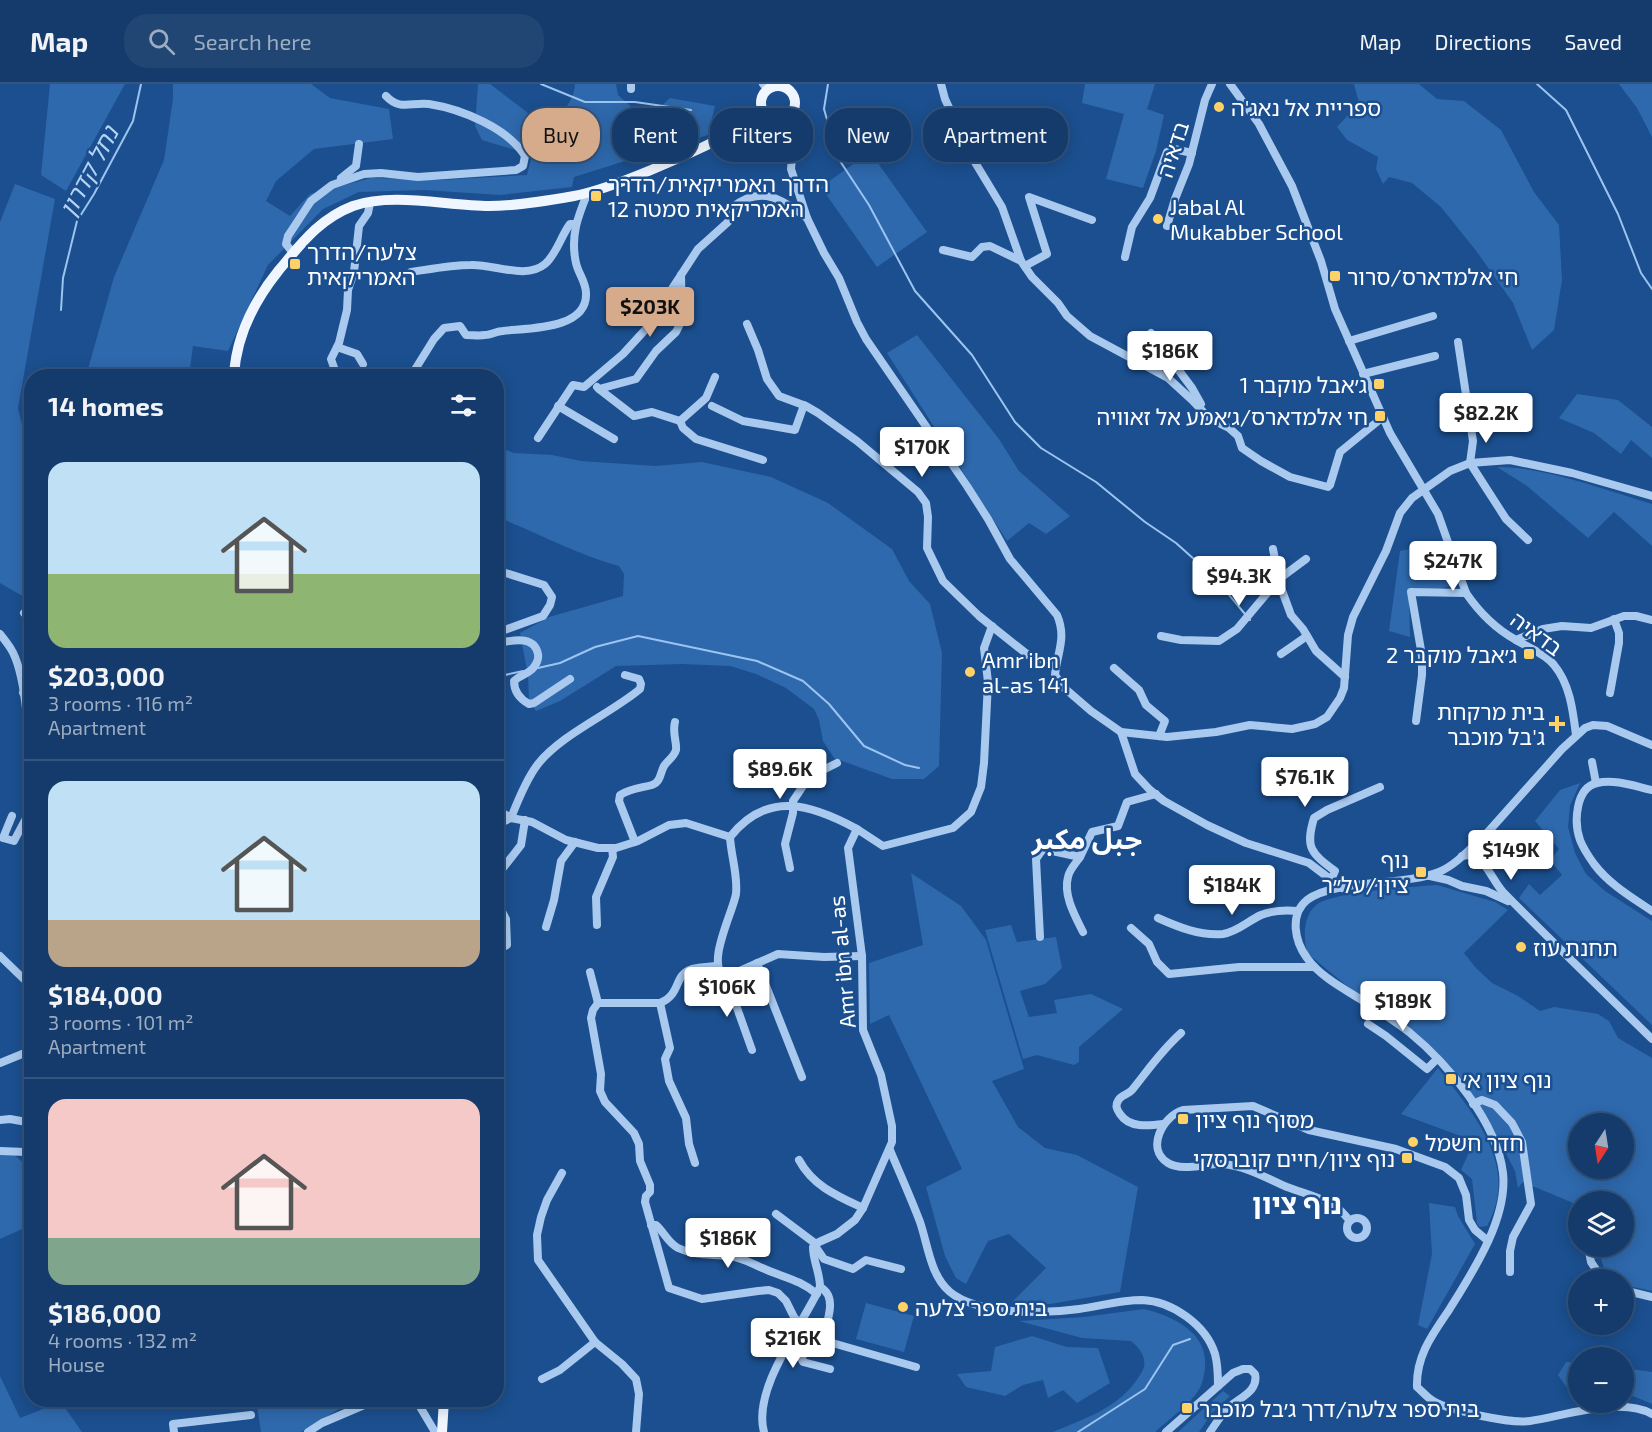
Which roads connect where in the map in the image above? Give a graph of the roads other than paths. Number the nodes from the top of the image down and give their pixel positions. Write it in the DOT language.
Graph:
graph roads {
  1 [pos="941,84"];
  2 [pos="1212,84"];
  3 [pos="1230,84"];
  4 [pos="766,87"];
  5 [pos="794,88"];
  6 [pos="386,96"];
  7 [pos="762,108"];
  8 [pos="795,108"];
  9 [pos="359,144"];
  10 [pos="710,145"];
  11 [pos="1192,153"];
  12 [pos="792,162"];
  13 [pos="332,185"];
  14 [pos="588,192"];
  15 [pos="370,203"];
  16 [pos="807,218"];
  17 [pos="1092,220"];
  18 [pos="574,224"];
  19 [pos="1167,226"];
  20 [pos="944,250"];
  21 [pos="293,253"];
  22 [pos="1125,257"];
  23 [pos="1023,263"];
  24 [pos="411,272"];
  25 [pos="681,275"];
  26 [pos="1433,316"];
  27 [pos="747,324"];
  28 [pos="1151,333"];
  29 [pos="1349,341"];
  30 [pos="1458,342"];
  31 [pos="337,347"];
  32 [pos="1435,356"];
  33 [pos="363,364"];
  34 [pos="234,369"];
  35 [pos="335,369"];
  36 [pos="415,369"];
  37 [pos="1363,374"];
  38 [pos="715,377"];
  39 [pos="590,382"];
  40 [pos="599,388"];
  41 [pos="804,405"];
  42 [pos="558,406"];
  43 [pos="712,406"];
  44 [pos="1383,417"];
  45 [pos="1210,419"];
  46 [pos="681,421"];
  47 [pos="538,438"];
  48 [pos="614,439"];
  49 [pos="763,460"];
  50 [pos="1470,463"];
  51 [pos="1424,490"];
  52 [pos="1652,496"];
  53 [pos="1528,540"];
  54 [pos="1272,549"];
  55 [pos="1306,559"];
  56 [pos="504,572"];
  57 [pos="1279,579"];
  58 [pos="1466,593"];
  59 [pos="1614,619"];
  60 [pos="1652,620"];
  61 [pos="992,626"];
  62 [pos="504,630"];
  63 [pos="0,634"];
  64 [pos="1161,636"];
  65 [pos="1307,636"];
  66 [pos="1516,640"];
  67 [pos="504,642"];
  68 [pos="1281,654"];
  69 [pos="1056,664"];
  70 [pos="1114,668"];
  71 [pos="626,675"];
  72 [pos="1345,677"];
  73 [pos="570,679"];
  74 [pos="24,684"];
  75 [pos="1610,693"];
  76 [pos="1416,721"];
  77 [pos="675,722"];
  78 [pos="1122,732"];
  79 [pos="1576,735"];
  80 [pos="1159,736"];
  81 [pos="1652,745"];
  82 [pos="1592,762"];
  83 [pos="837,763"];
  84 [pos="1596,783"];
  85 [pos="1380,787"];
  86 [pos="1652,790"];
  87 [pos="1156,795"];
  88 [pos="793,806"];
  89 [pos="504,814"];
  90 [pos="12,816"];
  91 [pos="511,818"];
  92 [pos="525,820"];
  93 [pos="504,821"];
  94 [pos="24,822"];
  95 [pos="857,830"];
  96 [pos="1488,832"];
  97 [pos="730,837"];
  98 [pos="574,842"];
  99 [pos="635,842"];
  100 [pos="612,848"];
  101 [pos="1461,856"];
  102 [pos="1080,857"];
  103 [pos="1480,858"];
  104 [pos="1454,862"];
  105 [pos="504,867"];
  106 [pos="790,868"];
  107 [pos="1485,868"];
  108 [pos="1426,876"];
  109 [pos="1331,880"];
  110 [pos="1457,883"];
  111 [pos="1473,887"];
  112 [pos="1342,888"];
  113 [pos="1519,908"];
  114 [pos="1298,910"];
  115 [pos="1652,910"];
  116 [pos="504,916"];
  117 [pos="1158,918"];
  118 [pos="597,925"];
  119 [pos="546,927"];
  120 [pos="1131,928"];
  121 [pos="1083,932"];
  122 [pos="1040,937"];
  123 [pos="504,947"];
  124 [pos="0,956"];
  125 [pos="862,956"];
  126 [pos="756,963"];
  127 [pos="717,966"];
  128 [pos="1314,966"];
  129 [pos="590,972"];
  130 [pos="726,977"];
  131 [pos="24,979"];
  132 [pos="598,1003"];
  133 [pos="660,1003"];
  134 [pos="1368,1024"];
  135 [pos="1180,1033"];
  136 [pos="1652,1039"];
  137 [pos="752,1050"];
  138 [pos="24,1053"];
  139 [pos="1437,1059"];
  140 [pos="0,1063"];
  141 [pos="802,1077"];
  142 [pos="1473,1104"];
  143 [pos="0,1120"];
  144 [pos="24,1121"];
  145 [pos="1162,1124"];
  146 [pos="0,1150"];
  147 [pos="890,1150"];
  148 [pos="24,1152"];
  149 [pos="799,1160"];
  150 [pos="695,1163"];
  151 [pos="562,1173"];
  152 [pos="863,1208"];
  153 [pos="776,1214"];
  154 [pos="1350,1221"];
  155 [pos="651,1225"];
  156 [pos="1488,1241"];
  157 [pos="816,1245"];
  158 [pos="901,1269"];
  159 [pos="1510,1272"];
  160 [pos="819,1290"];
  161 [pos="1634,1293"];
  162 [pos="1652,1297"];
  163 [pos="800,1325"];
  164 [pos="595,1342"];
  165 [pos="915,1367"];
  166 [pos="830,1368"];
  167 [pos="542,1379"];
  168 [pos="1218,1386"];
  169 [pos="360,1407"];
  170 [pos="420,1407"];
  171 [pos="444,1407"];
  172 [pos="1652,1414"];
  173 [pos="251,1415"];
  174 [pos="174,1432"];
  175 [pos="308,1432"];
  176 [pos="435,1432"];
  177 [pos="442,1432"];
  178 [pos="636,1432"];
  179 [pos="764,1432"];
  180 [pos="1166,1432"];
  181 [pos="1210,1432"];
  1 -- 23 [label="street"];
  2 -- 11 [label="street, בדאיה"];
  3 -- 29 [label="street, בדאיה"];
  4 -- 5 [label="main road"];
  4 -- 7 [label="main road"];
  5 -- 8 [label="main road"];
  6 -- 13 [label="street"];
  9 -- 13 [label="street"];
  10 -- 14 [label="main road"];
  11 -- 19 [label="street, בדאיה"];
  11 -- 22 [label="street"];
  12 -- 16 [label="street"];
  13 -- 21 [label="street"];
  14 -- 15 [label="main road"];
  14 -- 18 [label="street"];
  15 -- 21 [label="main road"];
  15 -- 31 [label="street"];
  16 -- 25 [label="street"];
  16 -- 69 [label="street"];
  17 -- 23 [label="street"];
  18 -- 24 [label="street"];
  18 -- 36 [label="street"];
  20 -- 23 [label="street"];
  21 -- 34 [label="main road"];
  23 -- 45 [label="street"];
  25 -- 39 [label="street"];
  25 -- 40 [label="street"];
  26 -- 29 [label="street"];
  27 -- 41 [label="street"];
  28 -- 45 [label="street"];
  29 -- 37 [label="street, בדאיה"];
  30 -- 50 [label="street"];
  31 -- 33 [label="street"];
  31 -- 35 [label="street"];
  32 -- 37 [label="street"];
  37 -- 44 [label="street, בדאיה"];
  38 -- 46 [label="street"];
  39 -- 40 [label="street"];
  39 -- 42 [label="street"];
  40 -- 46 [label="street"];
  41 -- 43 [label="street"];
  41 -- 61 [label="street"];
  42 -- 47 [label="street"];
  42 -- 48 [label="street"];
  44 -- 45 [label="street"];
  44 -- 51 [label="street, בדאיה"];
  46 -- 49 [label="street"];
  50 -- 51 [label="street"];
  50 -- 52 [label="street"];
  50 -- 53 [label="street"];
  51 -- 58 [label="street, בדאיה"];
  51 -- 72 [label="street"];
  54 -- 57 [label="street"];
  55 -- 57 [label="street"];
  56 -- 62 [label="street"];
  57 -- 64 [label="street"];
  57 -- 65 [label="street"];
  58 -- 66 [label="street, בדאיה"];
  58 -- 76 [label="street"];
  59 -- 60 [label="street"];
  59 -- 66 [label="street"];
  59 -- 75 [label="street"];
  61 -- 69 [label="street"];
  61 -- 95 [label="street"];
  63 -- 74 [label="street"];
  65 -- 68 [label="street"];
  65 -- 72 [label="street"];
  66 -- 79 [label="street, בדאיה"];
  67 -- 73 [label="street"];
  69 -- 78 [label="street"];
  70 -- 80 [label="street"];
  71 -- 91 [label="street"];
  72 -- 80 [label="street"];
  77 -- 99 [label="street"];
  78 -- 80 [label="street"];
  78 -- 87 [label="street"];
  79 -- 81 [label="street"];
  79 -- 96 [label="street"];
  82 -- 84 [label="street"];
  83 -- 88 [label="street"];
  84 -- 86 [label="street"];
  84 -- 115 [label="street"];
  85 -- 109 [label="street"];
  87 -- 102 [label="street"];
  87 -- 109 [label="street"];
  88 -- 95 [label="street"];
  88 -- 97 [label="street"];
  88 -- 106 [label="street"];
  89 -- 91 [label="street"];
  90 -- 94 [label="street"];
  91 -- 92 [label="street"];
  91 -- 93 [label="street"];
  92 -- 98 [label="street"];
  92 -- 105 [label="street"];
  95 -- 125 [label="street, Amr ibn al-as"];
  96 -- 101 [label="street"];
  96 -- 103 [label="street"];
  97 -- 99 [label="street"];
  97 -- 127 [label="street"];
  98 -- 100 [label="street"];
  98 -- 119 [label="street"];
  99 -- 100 [label="street"];
  100 -- 118 [label="street"];
  101 -- 103 [label="street"];
  101 -- 104 [label="street"];
  102 -- 121 [label="street"];
  102 -- 122 [label="street"];
  103 -- 107 [label="street"];
  104 -- 108 [label="street"];
  104 -- 110 [label="street"];
  107 -- 111 [label="street"];
  107 -- 113 [label="street"];
  108 -- 110 [label="street"];
  108 -- 112 [label="street"];
  109 -- 112 [label="street"];
  110 -- 111 [label="street"];
  111 -- 113 [label="street"];
  112 -- 114 [label="street"];
  113 -- 136 [label="street"];
  114 -- 117 [label="street"];
  114 -- 128 [label="street"];
  116 -- 123 [label="street"];
  120 -- 128 [label="street"];
  124 -- 131 [label="street"];
  125 -- 126 [label="street"];
  125 -- 147 [label="street, Amr ibn al-as"];
  126 -- 130 [label="street"];
  126 -- 141 [label="street"];
  127 -- 130 [label="street"];
  127 -- 133 [label="street"];
  128 -- 139 [label="street"];
  129 -- 132 [label="street"];
  130 -- 137 [label="street"];
  132 -- 133 [label="street"];
  132 -- 155 [label="street"];
  133 -- 150 [label="street"];
  134 -- 139 [label="street"];
  135 -- 145 [label="street"];
  138 -- 140 [label="street"];
  139 -- 142 [label="street"];
  142 -- 156 [label="street"];
  142 -- 159 [label="street"];
  143 -- 144 [label="street"];
  145 -- 154 [label="street"];
  145 -- 156 [label="street"];
  146 -- 148 [label="street"];
  147 -- 152 [label="street, Amr ibn al-as"];
  147 -- 168 [label="street"];
  149 -- 152 [label="street"];
  151 -- 164 [label="street"];
  152 -- 157 [label="street, Amr ibn al-as"];
  153 -- 157 [label="street"];
  154 -- 154 [label="street"];
  155 -- 160 [label="street"];
  155 -- 163 [label="street"];
  156 -- 172 [label="street"];
  157 -- 158 [label="street"];
  157 -- 160 [label="street"];
  160 -- 163 [label="street"];
  160 -- 165 [label="street"];
  161 -- 162 [label="street"];
  163 -- 166 [label="street"];
  163 -- 179 [label="street"];
  164 -- 167 [label="street"];
  164 -- 178 [label="street"];
  168 -- 180 [label="street"];
  168 -- 181 [label="street"];
  169 -- 175 [label="street"];
  170 -- 176 [label="street"];
  171 -- 177 [label="main road"];
  173 -- 174 [label="street"];
}
